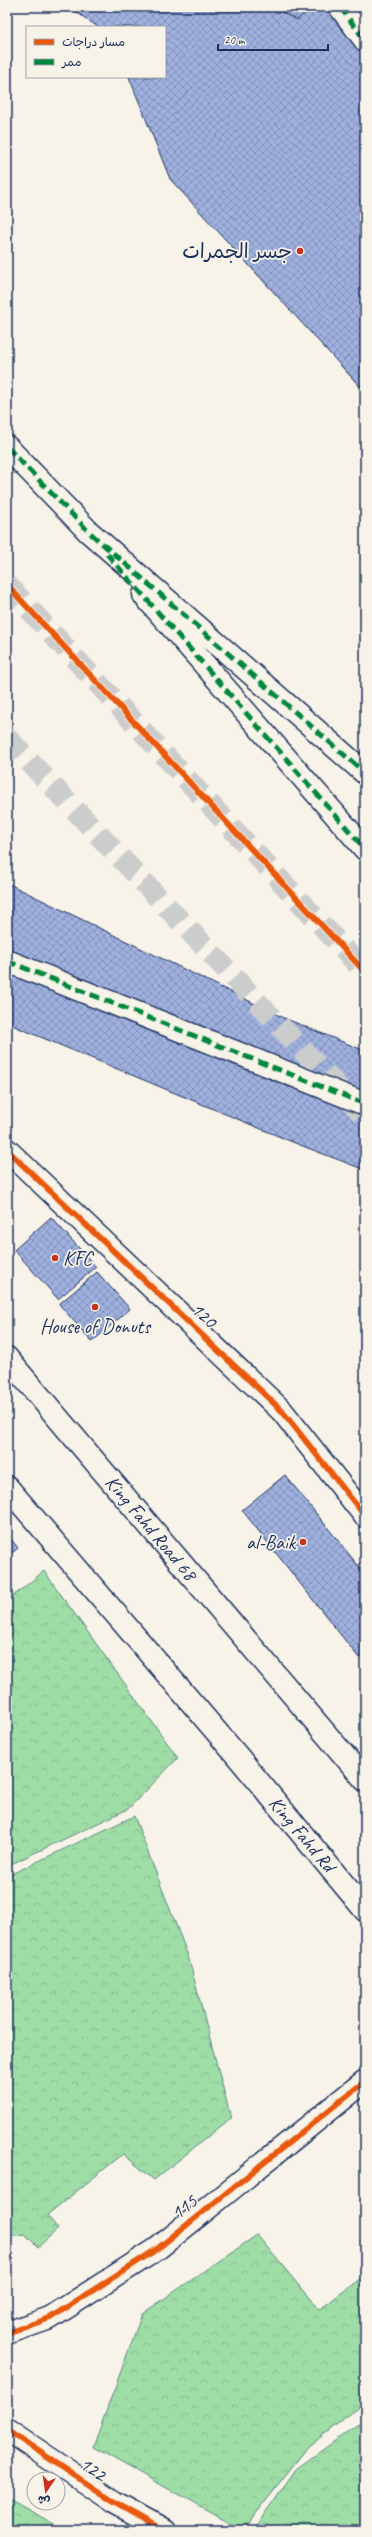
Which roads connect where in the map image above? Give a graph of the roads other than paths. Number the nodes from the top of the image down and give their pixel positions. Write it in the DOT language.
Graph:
graph roads {
  1 [pos="340,7"];
  2 [pos="365,40"];
  3 [pos="7,447"];
  4 [pos="89,532"];
  5 [pos="365,774"];
  6 [pos="365,849"];
  7 [pos="7,962"];
  8 [pos="365,1104"];
  9 [pos="7,1150"];
  10 [pos="7,1358"];
  11 [pos="7,1488"];
  12 [pos="365,1516"];
  13 [pos="365,1780"];
  14 [pos="365,1910"];
  15 [pos="365,2081"];
  16 [pos="7,2333"];
  17 [pos="7,2430"];
  18 [pos="164,2530"];
  1 -- 2 [label="street"];
  3 -- 4 [label="street"];
  4 -- 5 [label="street"];
  4 -- 6 [label="street"];
  7 -- 8 [label="street, bridge"];
  9 -- 12 [label="street, 120"];
  10 -- 13 [label="street, King Fahd Road 68"];
  11 -- 14 [label="street, King Fahd Rd"];
  15 -- 16 [label="street, 115"];
  17 -- 18 [label="street, 122"];
}
